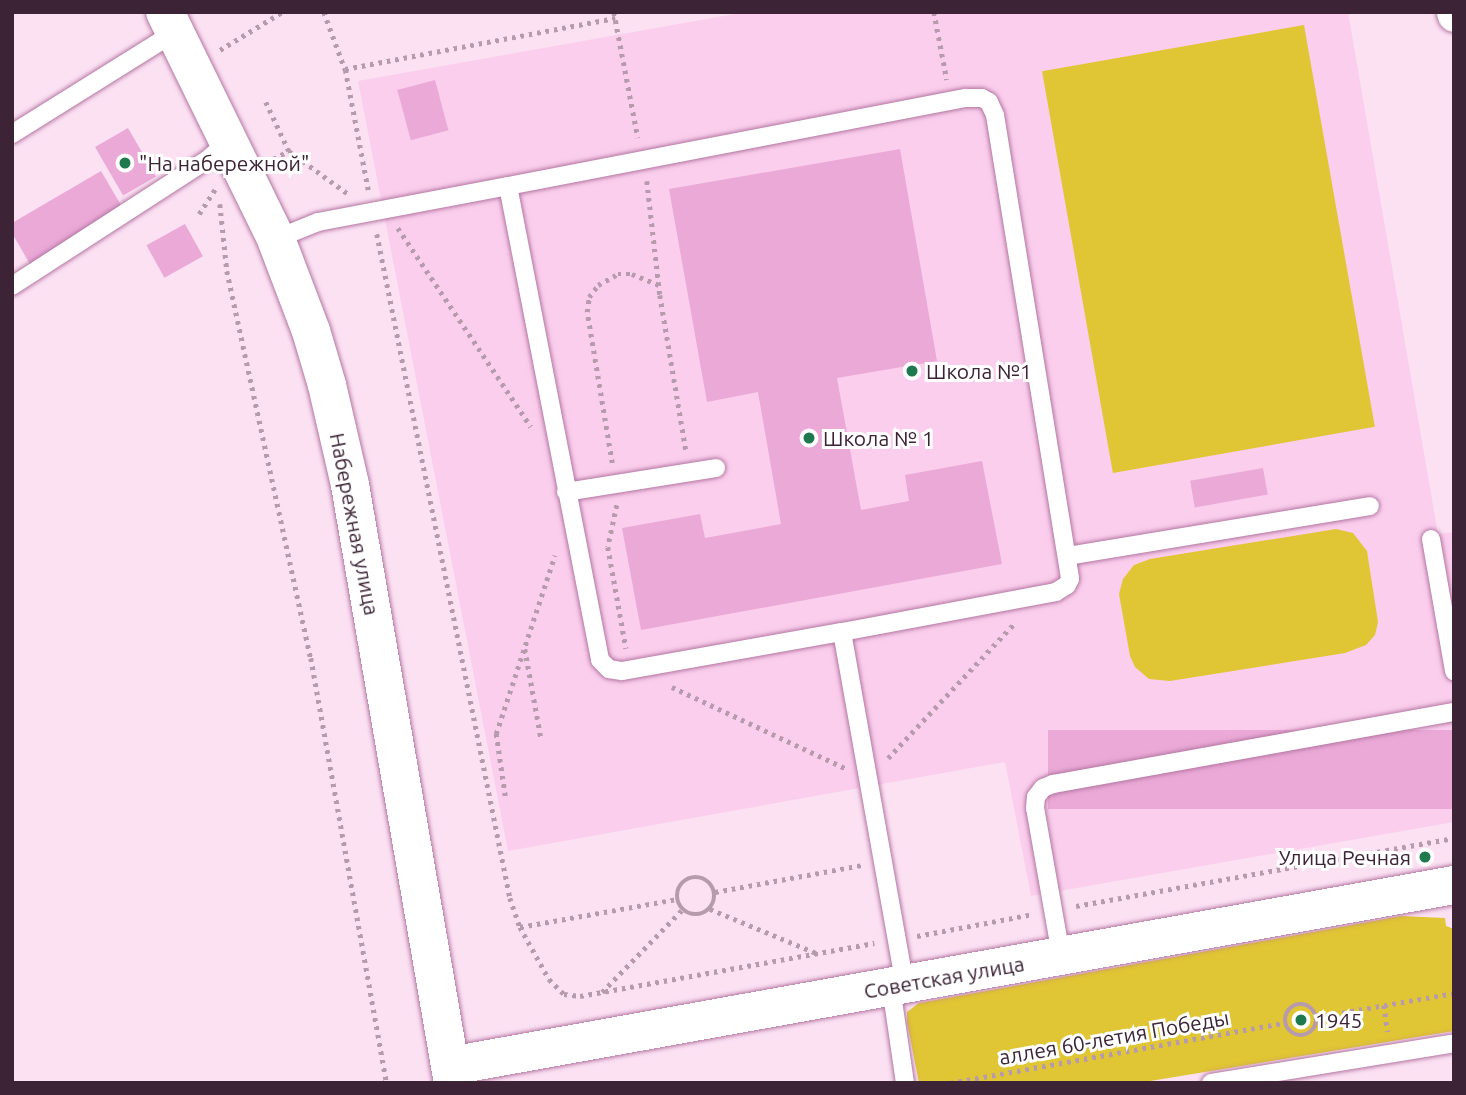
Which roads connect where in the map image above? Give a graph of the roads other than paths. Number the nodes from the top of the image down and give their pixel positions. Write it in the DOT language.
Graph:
graph roads {
  1 [pos="176,35"];
  2 [pos="12,134"];
  3 [pos="236,157"];
  4 [pos="508,186"];
  5 [pos="276,239"];
  6 [pos="12,286"];
  7 [pos="716,468"];
  8 [pos="566,492"];
  9 [pos="1370,506"];
  10 [pos="1431,539"];
  11 [pos="1068,556"];
  12 [pos="1450,625"];
  13 [pos="842,632"];
  14 [pos="1454,671"];
  15 [pos="1454,712"];
  16 [pos="1454,885"];
  17 [pos="1061,955"];
  18 [pos="898,986"];
  19 [pos="1454,1043"];
  20 [pos="452,1074"];
  21 [pos="905,1083"];
  22 [pos="1211,1083"];
  1 -- 2 [label="lane"];
  1 -- 3 [label="street, Набережная улица"];
  3 -- 5 [label="street, Набережная улица"];
  3 -- 6 [label="lane"];
  4 -- 5 [label="lane"];
  4 -- 8 [label="lane"];
  4 -- 11 [label="lane"];
  5 -- 20 [label="street, Набережная улица"];
  7 -- 8 [label="lane"];
  8 -- 13 [label="lane"];
  9 -- 11 [label="lane"];
  10 -- 12 [label="lane"];
  11 -- 13 [label="lane"];
  12 -- 14 [label="lane"];
  13 -- 18 [label="lane"];
  15 -- 17 [label="lane"];
  16 -- 17 [label="street, Советская улица"];
  17 -- 18 [label="street, Советская улица"];
  18 -- 20 [label="street, Советская улица"];
  18 -- 21 [label="lane"];
  19 -- 22 [label="lane"];
}
